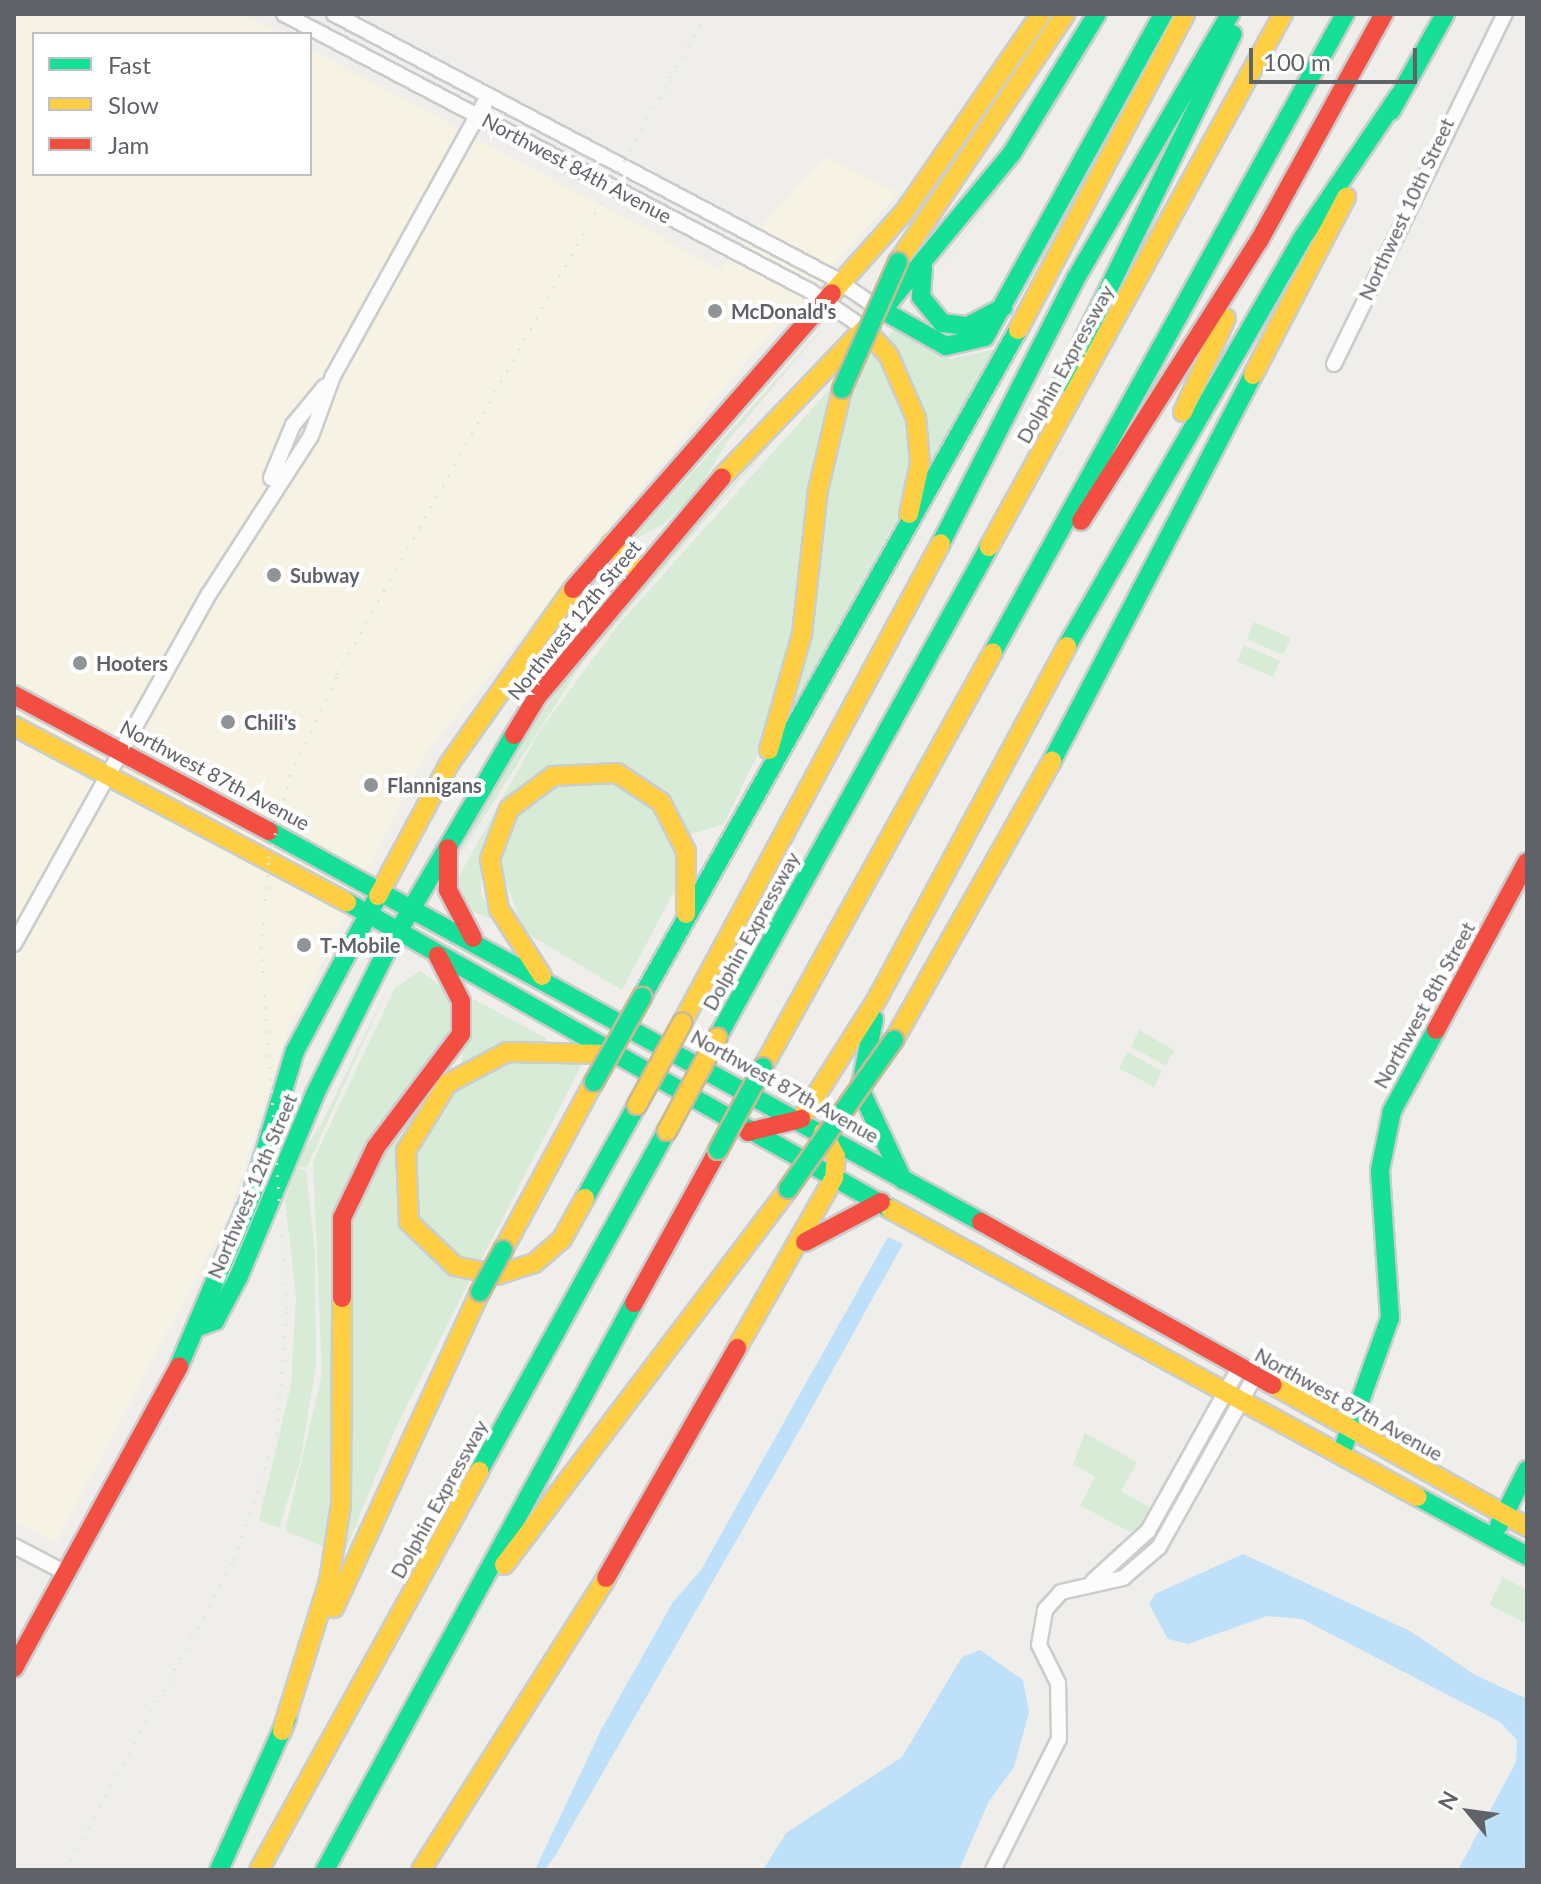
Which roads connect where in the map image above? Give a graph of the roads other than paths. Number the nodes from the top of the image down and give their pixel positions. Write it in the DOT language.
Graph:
graph roads {
  1 [pos="334,14"];
  2 [pos="1041,14"];
  3 [pos="1065,14"];
  4 [pos="1097,14"];
  5 [pos="1163,14"];
  6 [pos="1185,14"];
  7 [pos="1230,14"];
  8 [pos="1242,14"];
  9 [pos="1283,14"];
  10 [pos="1345,14"];
  11 [pos="1384,14"];
  12 [pos="1445,14"];
  13 [pos="1505,14"];
  14 [pos="288,15"];
  15 [pos="488,96"];
  16 [pos="1398,97"];
  17 [pos="477,115"];
  18 [pos="1259,241"];
  19 [pos="923,267"];
  20 [pos="842,283"];
  21 [pos="1039,296"];
  22 [pos="826,301"];
  23 [pos="1005,307"];
  24 [pos="882,310"];
  25 [pos="865,329"];
  26 [pos="1334,364"];
  27 [pos="1154,485"];
  28 [pos="611,544"];
  29 [pos="891,561"];
  30 [pos="639,570"];
  31 [pos="967,587"];
  32 [pos="1011,621"];
  33 [pos="880,663"];
  34 [pos="14,695"];
  35 [pos="14,726"];
  36 [pos="121,751"];
  37 [pos="108,774"];
  38 [pos="752,800"];
  39 [pos="450,837"];
  40 [pos="1527,862"];
  41 [pos="381,889"];
  42 [pos="411,905"];
  43 [pos="369,915"];
  44 [pos="686,918"];
  45 [pos="397,932"];
  46 [pos="473,938"];
  47 [pos="14,944"];
  48 [pos="438,956"];
  49 [pos="542,976"];
  50 [pos="876,1001"];
  51 [pos="608,1054"];
  52 [pos="801,1119"];
  53 [pos="823,1131"];
  54 [pos="748,1132"];
  55 [pos="834,1178"];
  56 [pos="903,1180"];
  57 [pos="881,1202"];
  58 [pos="803,1243"];
  59 [pos="201,1326"];
  60 [pos="1247,1372"];
  61 [pos="1234,1395"];
  62 [pos="1350,1429"];
  63 [pos="1341,1454"];
  64 [pos="1527,1470"];
  65 [pos="1504,1514"];
  66 [pos="1527,1527"];
  67 [pos="1492,1538"];
  68 [pos="14,1546"];
  69 [pos="1527,1556"];
  70 [pos="66,1573"];
  71 [pos="452,1634"];
  72 [pos="14,1668"];
  73 [pos="282,1731"];
  74 [pos="219,1870"];
  75 [pos="259,1870"];
  76 [pos="325,1870"];
  77 [pos="421,1870"];
  78 [pos="993,1870"];
  1 -- 15 [label="street, Northwest 84th Avenue"];
  2 -- 20 [label="main road, Northwest 12th Street"];
  3 -- 38 [label="main road, bridge"];
  4 -- 19 [label="main road, Northwest 12th Street"];
  5 -- 23 [label="main road"];
  6 -- 21 [label="main road"];
  7 -- 33 [label="main road"];
  8 -- 31 [label="main road"];
  9 -- 31 [label="main road, Dolphin Expressway"];
  10 -- 32 [label="main road"];
  11 -- 18 [label="main road"];
  12 -- 16 [label="main road"];
  13 -- 26 [label="street, Northwest 10th Street"];
  14 -- 17 [label="street, Northwest 84th Avenue"];
  15 -- 17 [label="street"];
  15 -- 20 [label="street, Northwest 84th Avenue"];
  16 -- 27 [label="main road"];
  16 -- 71 [label="main road, bridge"];
  17 -- 22 [label="street, Northwest 84th Avenue"];
  17 -- 36 [label="street"];
  18 -- 27 [label="main road"];
  18 -- 32 [label="main road"];
  19 -- 23 [label="main road"];
  19 -- 24 [label="main road, Northwest 12th Street"];
  20 -- 22 [label="main road, Northwest 12th Street"];
  20 -- 24 [label="street, Northwest 84th Avenue"];
  21 -- 29 [label="main road"];
  21 -- 33 [label="main road"];
  22 -- 25 [label="street, Northwest 84th Avenue"];
  22 -- 28 [label="main road, Northwest 12th Street"];
  23 -- 24 [label="main road"];
  24 -- 25 [label="main road, Northwest 12th Street"];
  25 -- 29 [label="main road"];
  25 -- 30 [label="main road, Northwest 12th Street"];
  27 -- 50 [label="main road"];
  28 -- 30 [label="main road"];
  28 -- 41 [label="main road, Northwest 12th Street"];
  29 -- 38 [label="main road"];
  30 -- 39 [label="main road, Northwest 12th Street"];
  31 -- 75 [label="main road, Dolphin Expressway, bridge"];
  32 -- 71 [label="main road, bridge"];
  33 -- 51 [label="main road, bridge"];
  34 -- 36 [label="main road, Northwest 87th Avenue"];
  35 -- 37 [label="main road"];
  36 -- 37 [label="street"];
  36 -- 41 [label="main road, Northwest 87th Avenue"];
  37 -- 43 [label="main road"];
  37 -- 47 [label="street"];
  38 -- 44 [label="main road"];
  39 -- 42 [label="main road, Northwest 12th Street"];
  39 -- 46 [label="main road"];
  40 -- 62 [label="main road, Northwest 8th Street"];
  41 -- 42 [label="main road, Northwest 87th Avenue"];
  41 -- 43 [label="main road, Northwest 12th Street"];
  42 -- 45 [label="main road, Northwest 12th Street"];
  42 -- 46 [label="main road, Northwest 87th Avenue"];
  43 -- 45 [label="main road"];
  43 -- 59 [label="main road, Northwest 12th Street"];
  44 -- 49 [label="main road"];
  44 -- 73 [label="main road, bridge"];
  45 -- 48 [label="main road"];
  45 -- 59 [label="main road, Northwest 12th Street"];
  46 -- 49 [label="main road, Northwest 87th Avenue"];
  48 -- 51 [label="main road"];
  48 -- 73 [label="main road"];
  49 -- 52 [label="main road, Northwest 87th Avenue"];
  50 -- 52 [label="main road"];
  50 -- 56 [label="main road"];
  51 -- 54 [label="main road"];
  52 -- 53 [label="main road, Northwest 87th Avenue"];
  52 -- 54 [label="main road"];
  53 -- 55 [label="main road"];
  53 -- 56 [label="main road, Northwest 87th Avenue"];
  54 -- 55 [label="main road"];
  55 -- 57 [label="main road"];
  55 -- 58 [label="main road"];
  56 -- 60 [label="main road, Northwest 87th Avenue"];
  57 -- 58 [label="main road"];
  57 -- 61 [label="main road"];
  58 -- 77 [label="main road"];
  59 -- 70 [label="main road, Northwest 12th Street"];
  60 -- 61 [label="street"];
  60 -- 62 [label="main road, Northwest 87th Avenue"];
  61 -- 63 [label="main road"];
  61 -- 78 [label="street"];
  62 -- 63 [label="main road, Northwest 8th Street"];
  62 -- 65 [label="main road, Northwest 87th Avenue"];
  63 -- 67 [label="main road"];
  64 -- 65 [label="main road"];
  65 -- 66 [label="main road, Northwest 87th Avenue"];
  65 -- 67 [label="main road"];
  67 -- 69 [label="main road"];
  68 -- 70 [label="street"];
  70 -- 72 [label="main road, Northwest 12th Street"];
  71 -- 76 [label="main road"];
  73 -- 74 [label="main road"];
}
